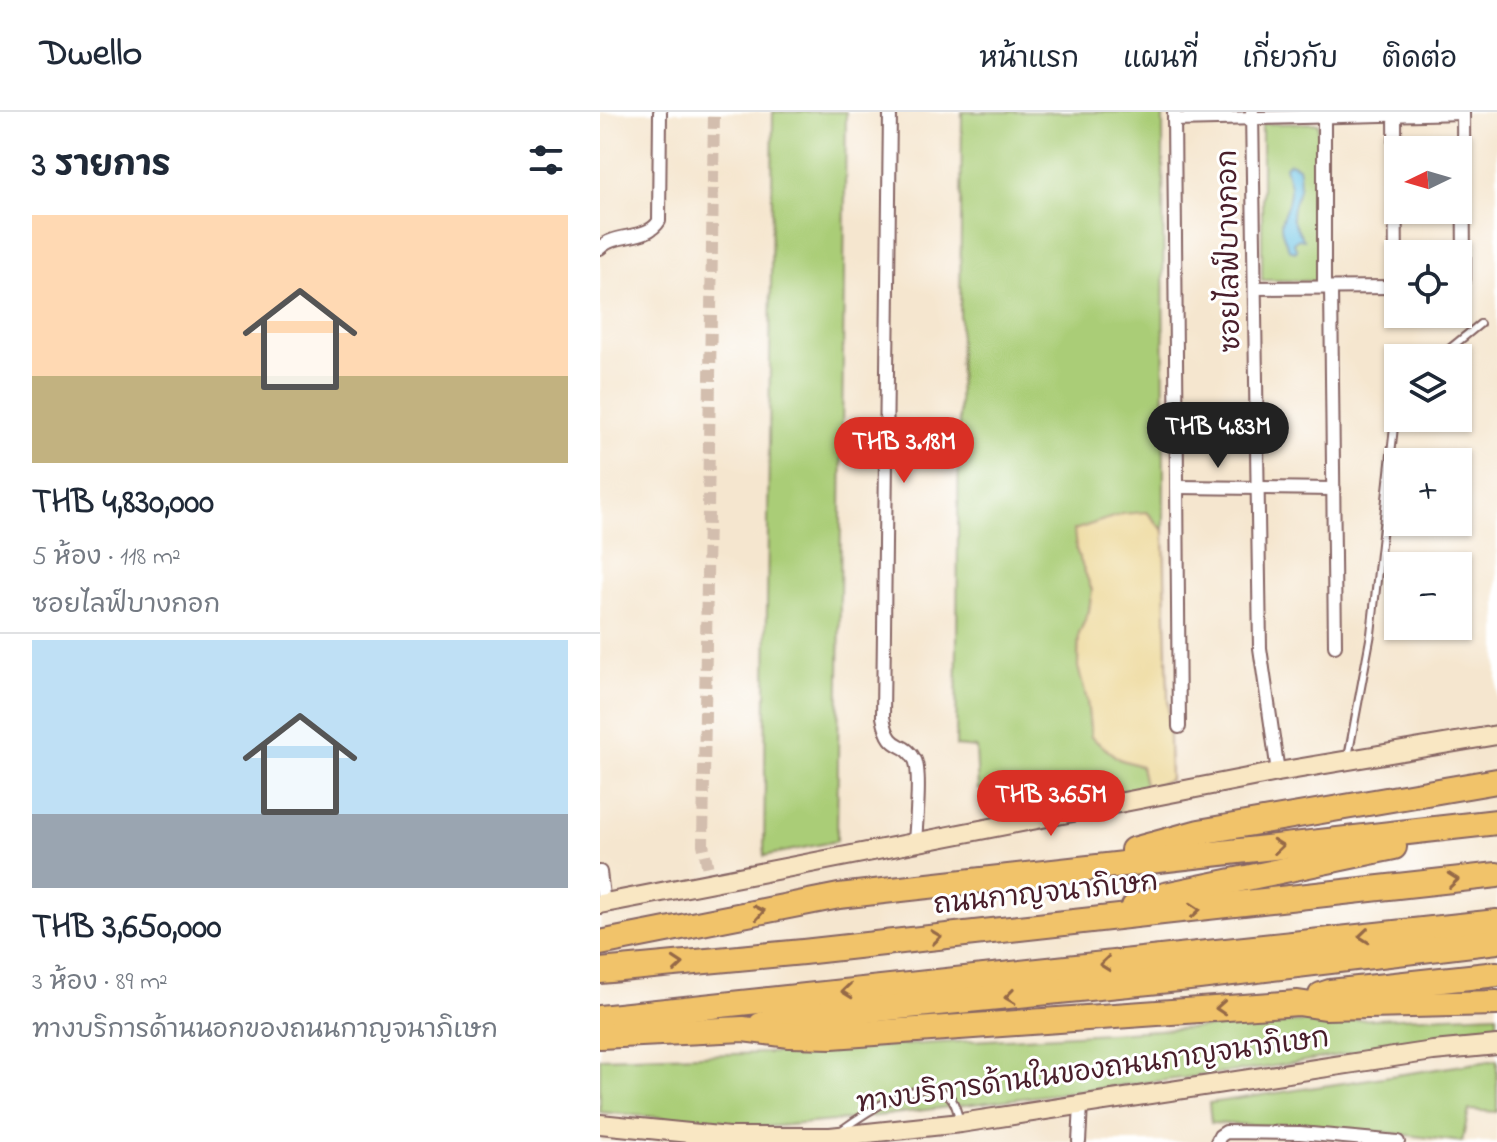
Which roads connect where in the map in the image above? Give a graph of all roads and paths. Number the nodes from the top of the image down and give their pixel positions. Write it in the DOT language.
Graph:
graph roads {
  1 [pos="660,112"];
  2 [pos="890,112"];
  3 [pos="1463,112"];
  4 [pos="1395,113"];
  5 [pos="1324,114"];
  6 [pos="1252,115"];
  7 [pos="1174,116"];
  8 [pos="1396,240"];
  9 [pos="1464,240"];
  10 [pos="600,248"];
  11 [pos="1384,287"];
  12 [pos="1255,288"];
  13 [pos="1328,288"];
  14 [pos="1480,324"];
  15 [pos="1455,344"];
  16 [pos="1393,432"];
  17 [pos="1177,487"];
  18 [pos="1259,489"];
  19 [pos="1334,489"];
  20 [pos="1335,646"];
  21 [pos="1179,727"];
  22 [pos="1497,735"];
  23 [pos="1348,760"];
  24 [pos="1278,772"];
  25 [pos="1497,781"];
  26 [pos="1497,797"];
  27 [pos="1392,799"];
  28 [pos="1487,824"];
  29 [pos="915,842"];
  30 [pos="1062,869"];
  31 [pos="600,872"];
  32 [pos="1497,875"];
  33 [pos="602,904"];
  34 [pos="1105,917"];
  35 [pos="1497,922"];
  36 [pos="1497,941"];
  37 [pos="600,943"];
  38 [pos="600,971"];
  39 [pos="1497,974"];
  40 [pos="1298,1003"];
  41 [pos="1497,1003"];
  42 [pos="600,1018"];
  43 [pos="743,1029"];
  44 [pos="600,1036"];
  45 [pos="1497,1045"];
  46 [pos="1081,1105"];
  47 [pos="961,1123"];
  48 [pos="600,1124"];
  49 [pos="676,1137"];
  50 [pos="830,1137"];
  51 [pos="1300,1137"];
  52 [pos="762,1140"];
  53 [pos="1384,1140"];
  54 [pos="1079,1142"];
  55 [pos="1217,1142"];
  56 [pos="1398,1142"];
  1 -- 10 [label="street"];
  2 -- 29 [label="street"];
  3 -- 4 [label="street"];
  3 -- 9 [label="street"];
  4 -- 5 [label="street"];
  4 -- 8 [label="street"];
  5 -- 6 [label="street"];
  5 -- 13 [label="street"];
  6 -- 7 [label="street"];
  6 -- 12 [label="street, ซอยไลฟ์บางกอก"];
  7 -- 17 [label="street"];
  11 -- 13 [label="street"];
  12 -- 13 [label="street"];
  12 -- 18 [label="street, ซอยไลฟ์บางกอก"];
  13 -- 19 [label="street"];
  14 -- 15 [label="lane"];
  16 -- 23 [label="lane"];
  17 -- 18 [label="street"];
  17 -- 21 [label="street"];
  18 -- 19 [label="street"];
  18 -- 24 [label="street, ซอยไลฟ์บางกอก"];
  19 -- 20 [label="street"];
  22 -- 23 [label="main road"];
  23 -- 24 [label="main road"];
  24 -- 29 [label="main road"];
  25 -- 27 [label="highway"];
  26 -- 27 [label="highway"];
  27 -- 30 [label="highway"];
  30 -- 28 [label="highway, one-way"];
  28 -- 34 [label="highway"];
  29 -- 33 [label="main road"];
  37 -- 30 [label="highway, one-way"];
  31 -- 33 [label="street"];
  34 -- 32 [label="highway, ถนนกาญจนาภิเษก, one-way"];
  38 -- 34 [label="highway, ถนนกาญจนาภิเษก, one-way"];
  35 -- 42 [label="highway, one-way"];
  36 -- 43 [label="highway, one-way"];
  39 -- 40 [label="highway"];
  40 -- 41 [label="highway"];
  40 -- 43 [label="highway, one-way"];
  43 -- 44 [label="highway"];
  45 -- 46 [label="main road, ทางบริการด้านในของถนนกาญจนาภิเษก"];
  46 -- 47 [label="main road, ทางบริการด้านในของถนนกาญจนาภิเษก"];
  46 -- 54 [label="street"];
  47 -- 50 [label="main road, ทางบริการด้านในของถนนกาญจนาภิเษก"];
  47 -- 50 [label="lane"];
  48 -- 49 [label="main road, ทางบริการด้านในของถนนกาญจนาภิเษก"];
  49 -- 52 [label="main road, ทางบริการด้านในของถนนกาญจนาภิเษก"];
  50 -- 52 [label="main road, ทางบริการด้านในของถนนกาญจนาภิเษก"];
  51 -- 53 [label="street"];
  51 -- 55 [label="street"];
  53 -- 56 [label="street"];
}
